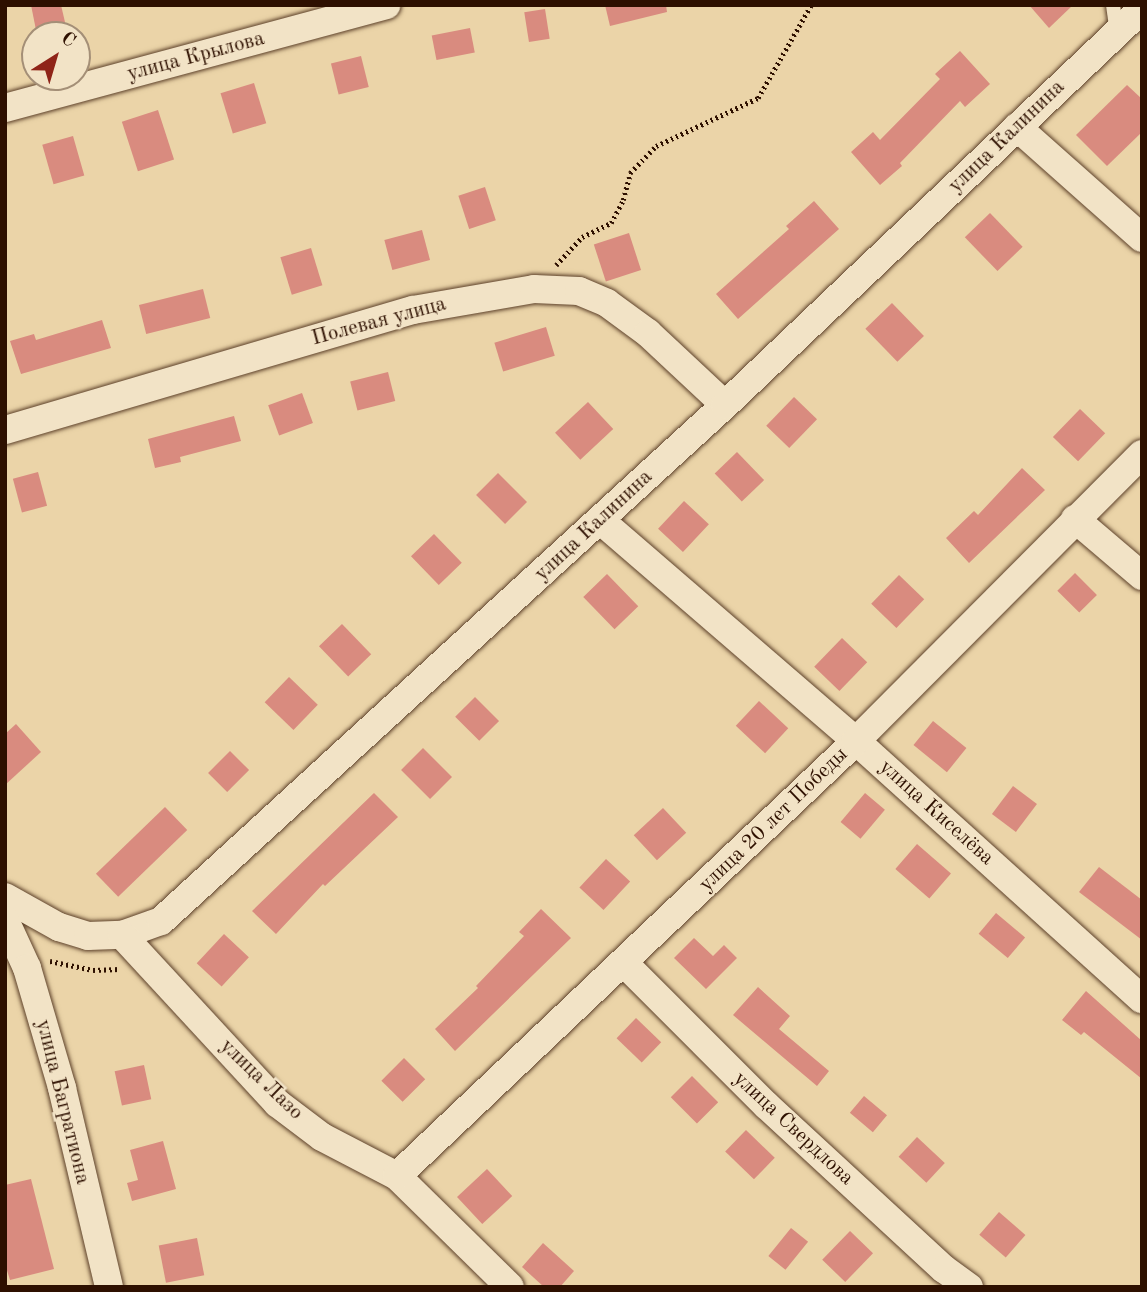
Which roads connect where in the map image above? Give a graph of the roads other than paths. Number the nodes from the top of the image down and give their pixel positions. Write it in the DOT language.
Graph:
graph roads {
  1 [pos="386,5"];
  2 [pos="1142,9"];
  3 [pos="1115,19"];
  4 [pos="5,108"];
  5 [pos="1017,127"];
  6 [pos="1142,238"];
  7 [pos="725,405"];
  8 [pos="5,430"];
  9 [pos="1142,454"];
  10 [pos="1075,519"];
  11 [pos="600,520"];
  12 [pos="1142,576"];
  13 [pos="856,741"];
  14 [pos="5,897"];
  15 [pos="5,920"];
  16 [pos="122,935"];
  17 [pos="624,963"];
  18 [pos="1142,999"];
  19 [pos="397,1176"];
  20 [pos="109,1287"];
  21 [pos="510,1287"];
  22 [pos="969,1287"];
  1 -- 4 [label="street, улица Крылова"];
  2 -- 3 [label="street, улица Калинина"];
  3 -- 5 [label="street, улица Калинина"];
  5 -- 6 [label="street"];
  5 -- 7 [label="street, улица Калинина"];
  7 -- 8 [label="street, Полевая улица"];
  7 -- 11 [label="street, улица Калинина"];
  9 -- 10 [label="street, улица 20 лет Победы"];
  10 -- 12 [label="street"];
  10 -- 13 [label="street, улица 20 лет Победы"];
  11 -- 13 [label="street, улица Киселёва"];
  11 -- 16 [label="street, улица Калинина"];
  13 -- 17 [label="street, улица 20 лет Победы"];
  13 -- 18 [label="street, улица Киселёва"];
  14 -- 16 [label="street, улица Калинина"];
  15 -- 20 [label="street, улица Багратиона"];
  16 -- 19 [label="street, улица Лазо"];
  17 -- 19 [label="street, улица 20 лет Победы"];
  17 -- 22 [label="street, улица Свердлова"];
  19 -- 21 [label="street, улица Лазо"];
}
